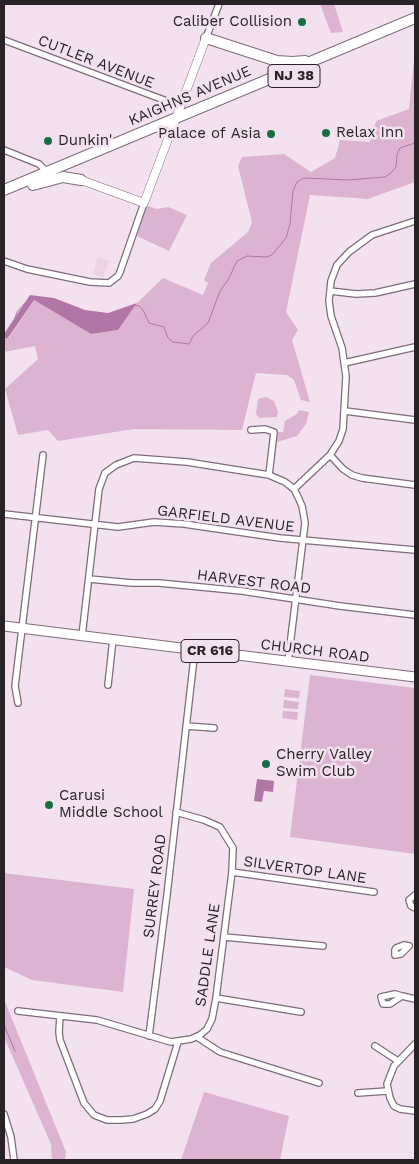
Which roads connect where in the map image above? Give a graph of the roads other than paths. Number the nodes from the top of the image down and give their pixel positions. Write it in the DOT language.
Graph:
graph roads {
  1 [pos="220,4"];
  2 [pos="415,18"];
  3 [pos="415,25"];
  4 [pos="206,38"];
  5 [pos="4,40"];
  6 [pos="316,60"];
  7 [pos="180,106"];
  8 [pos="174,122"];
  9 [pos="4,150"];
  10 [pos="47,172"];
  11 [pos="81,180"];
  12 [pos="33,185"];
  13 [pos="4,190"];
  14 [pos="4,197"];
  15 [pos="144,203"];
  16 [pos="415,221"];
  17 [pos="4,261"];
  18 [pos="415,284"];
  19 [pos="330,290"];
  20 [pos="415,347"];
  21 [pos="344,363"];
  22 [pos="345,411"];
  23 [pos="415,420"];
  24 [pos="251,430"];
  25 [pos="44,455"];
  26 [pos="330,455"];
  27 [pos="270,475"];
  28 [pos="415,485"];
  29 [pos="294,489"];
  30 [pos="4,514"];
  31 [pos="36,518"];
  32 [pos="96,524"];
  33 [pos="304,540"];
  34 [pos="415,550"];
  35 [pos="89,579"];
  36 [pos="296,600"];
  37 [pos="415,615"];
  38 [pos="4,626"];
  39 [pos="23,628"];
  40 [pos="82,636"];
  41 [pos="113,640"];
  42 [pos="195,649"];
  43 [pos="288,662"];
  44 [pos="415,677"];
  45 [pos="108,685"];
  46 [pos="18,703"];
  47 [pos="186,726"];
  48 [pos="214,728"];
  49 [pos="176,812"];
  50 [pos="232,872"];
  51 [pos="374,892"];
  52 [pos="415,895"];
  53 [pos="415,908"];
  54 [pos="224,937"];
  55 [pos="324,946"];
  56 [pos="409,946"];
  57 [pos="415,948"];
  58 [pos="402,996"];
  59 [pos="216,998"];
  60 [pos="415,999"];
  61 [pos="18,1011"];
  62 [pos="301,1012"];
  63 [pos="60,1016"];
  64 [pos="149,1036"];
  65 [pos="197,1037"];
  66 [pos="178,1042"];
  67 [pos="415,1044"];
  68 [pos="376,1046"];
  69 [pos="398,1061"];
  70 [pos="319,1083"];
  71 [pos="388,1091"];
  72 [pos="358,1093"];
  73 [pos="415,1111"];
  74 [pos="4,1114"];
  75 [pos="14,1160"];
  1 -- 4 [label="street"];
  2 -- 6 [label="highway, KAIGHNS AVENUE / NJ 38"];
  3 -- 8 [label="highway, KAIGHNS AVENUE / NJ 38"];
  4 -- 6 [label="highway"];
  4 -- 7 [label="street"];
  5 -- 7 [label="street, CUTLER AVENUE"];
  6 -- 8 [label="highway, KAIGHNS AVENUE / NJ 38"];
  7 -- 8 [label="street"];
  8 -- 10 [label="highway, KAIGHNS AVENUE / NJ 38"];
  8 -- 12 [label="highway, KAIGHNS AVENUE / NJ 38"];
  8 -- 15 [label="street"];
  9 -- 10 [label="street"];
  10 -- 13 [label="highway, KAIGHNS AVENUE / NJ 38"];
  11 -- 12 [label="highway"];
  11 -- 15 [label="street"];
  12 -- 14 [label="highway, KAIGHNS AVENUE / NJ 38"];
  15 -- 17 [label="street"];
  16 -- 19 [label="street"];
  18 -- 19 [label="street"];
  19 -- 21 [label="street"];
  20 -- 21 [label="street"];
  21 -- 22 [label="street"];
  22 -- 23 [label="street"];
  22 -- 26 [label="street"];
  24 -- 27 [label="street"];
  25 -- 31 [label="street"];
  26 -- 28 [label="street"];
  26 -- 29 [label="street"];
  27 -- 29 [label="street"];
  27 -- 32 [label="street"];
  29 -- 33 [label="street"];
  30 -- 31 [label="street, GARFIELD AVENUE"];
  31 -- 32 [label="street, GARFIELD AVENUE"];
  31 -- 39 [label="street"];
  32 -- 33 [label="street, GARFIELD AVENUE"];
  32 -- 35 [label="street"];
  33 -- 34 [label="street, GARFIELD AVENUE"];
  33 -- 36 [label="street"];
  35 -- 36 [label="street, HARVEST ROAD"];
  35 -- 40 [label="street"];
  36 -- 37 [label="street, HARVEST ROAD"];
  36 -- 43 [label="street"];
  38 -- 39 [label="main road, CHURCH ROAD / CR 616"];
  39 -- 40 [label="main road, CHURCH ROAD / CR 616"];
  39 -- 46 [label="street"];
  40 -- 41 [label="main road, CHURCH ROAD / CR 616"];
  41 -- 42 [label="main road, CHURCH ROAD / CR 616"];
  41 -- 45 [label="street"];
  42 -- 43 [label="main road, CHURCH ROAD / CR 616"];
  42 -- 47 [label="street, SURREY ROAD"];
  43 -- 44 [label="main road, CHURCH ROAD / CR 616"];
  47 -- 48 [label="street"];
  47 -- 49 [label="street, SURREY ROAD"];
  49 -- 50 [label="street, SADDLE LANE"];
  49 -- 64 [label="street, SURREY ROAD"];
  50 -- 51 [label="street, SILVERTOP LANE"];
  50 -- 54 [label="street, SADDLE LANE"];
  52 -- 53 [label="street"];
  54 -- 55 [label="street"];
  54 -- 59 [label="street, SADDLE LANE"];
  56 -- 57 [label="street"];
  58 -- 60 [label="street"];
  59 -- 62 [label="street"];
  59 -- 65 [label="street, SADDLE LANE"];
  61 -- 63 [label="street"];
  63 -- 64 [label="street"];
  63 -- 66 [label="street"];
  64 -- 66 [label="street"];
  65 -- 66 [label="street"];
  65 -- 70 [label="street"];
  67 -- 69 [label="street"];
  68 -- 69 [label="street"];
  69 -- 71 [label="street"];
  71 -- 72 [label="street"];
  71 -- 73 [label="street"];
  74 -- 75 [label="street"];
}
